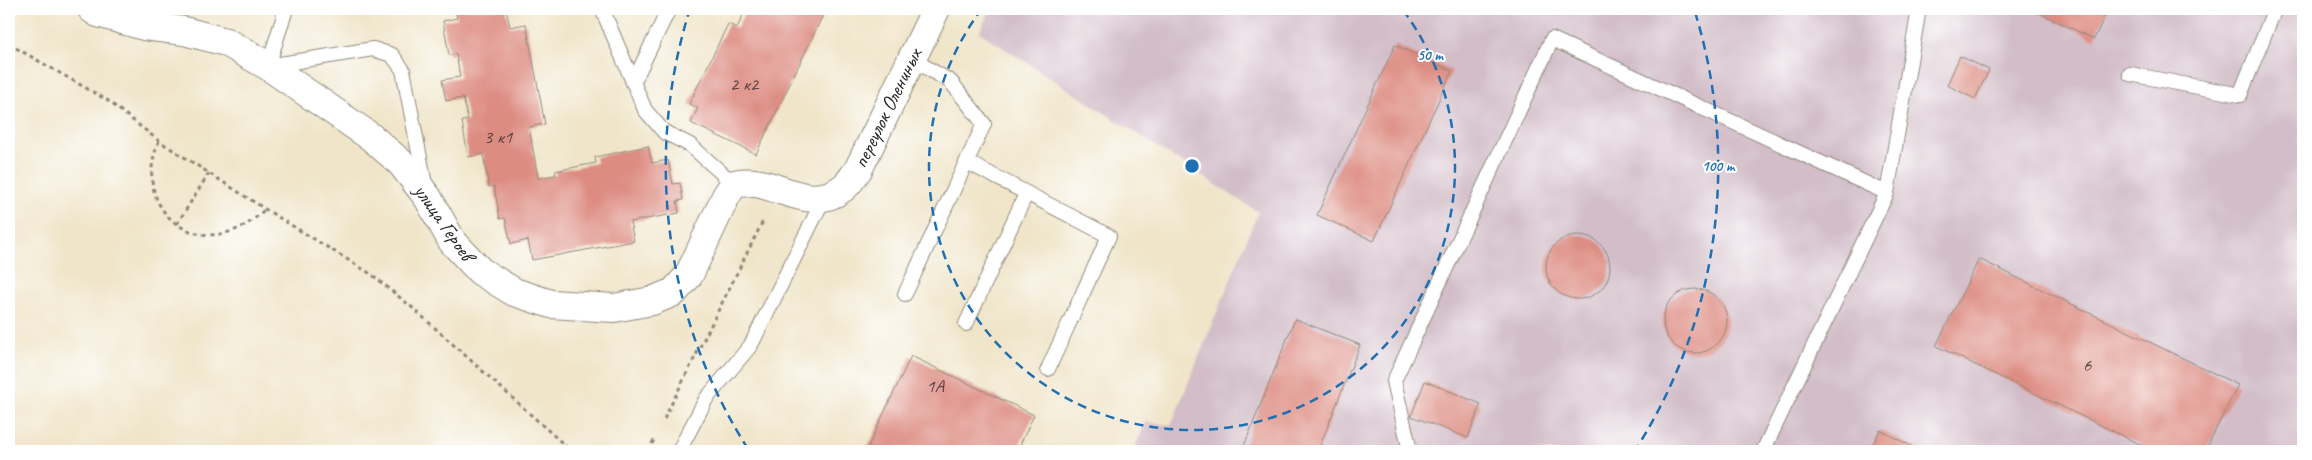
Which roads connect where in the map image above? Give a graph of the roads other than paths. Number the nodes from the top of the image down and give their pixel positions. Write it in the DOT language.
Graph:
graph roads {
  1 [pos="92,9"];
  2 [pos="286,9"];
  3 [pos="602,9"];
  4 [pos="669,9"];
  5 [pos="936,9"];
  6 [pos="1919,9"];
  7 [pos="2269,9"];
  8 [pos="912,59"];
  9 [pos="268,66"];
  10 [pos="2130,74"];
  11 [pos="633,83"];
  12 [pos="967,162"];
  13 [pos="734,184"];
  14 [pos="1887,193"];
  15 [pos="1026,194"];
  16 [pos="825,196"];
  17 [pos="428,198"];
  18 [pos="905,294"];
  19 [pos="966,324"];
  20 [pos="1048,369"];
  21 [pos="679,451"];
  22 [pos="1410,451"];
  23 [pos="1763,451"];
  1 -- 9 [label="street, улица Героев"];
  2 -- 9 [label="lane"];
  3 -- 11 [label="lane"];
  4 -- 11 [label="lane"];
  5 -- 8 [label="street, переулок Олениных"];
  6 -- 14 [label="lane"];
  7 -- 10 [label="lane"];
  8 -- 12 [label="lane"];
  8 -- 16 [label="street, переулок Олениных"];
  9 -- 17 [label="street, улица Героев"];
  9 -- 17 [label="lane"];
  11 -- 13 [label="lane"];
  12 -- 15 [label="lane"];
  12 -- 18 [label="lane"];
  13 -- 16 [label="street"];
  13 -- 17 [label="street, улица Героев"];
  14 -- 22 [label="lane"];
  14 -- 23 [label="lane"];
  15 -- 19 [label="lane"];
  15 -- 20 [label="lane"];
  16 -- 21 [label="lane"];
}
